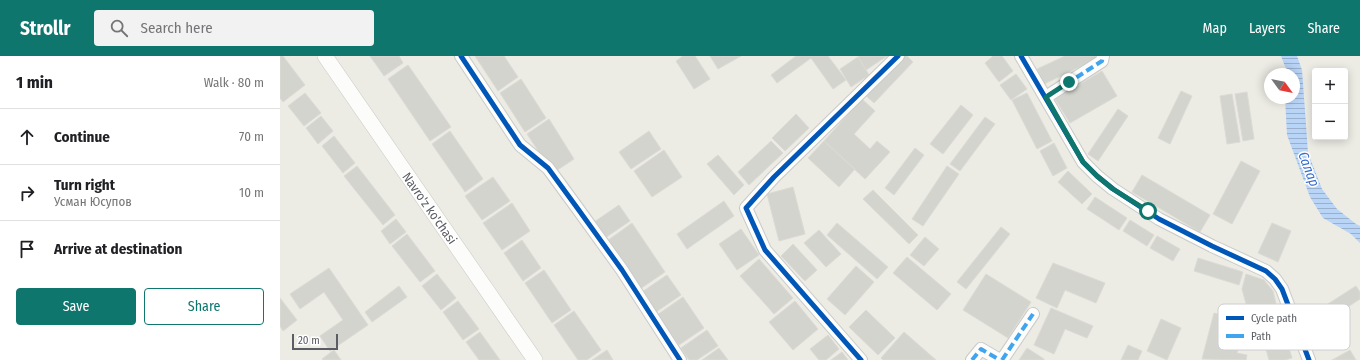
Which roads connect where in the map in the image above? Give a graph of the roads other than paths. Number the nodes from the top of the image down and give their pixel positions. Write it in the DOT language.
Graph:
graph roads {
  1 [pos="325,56"];
  2 [pos="461,56"];
  3 [pos="898,56"];
  4 [pos="1021,56"];
  5 [pos="1102,56"];
  6 [pos="1046,97"];
  7 [pos="1288,304"];
  8 [pos="1032,314"];
  9 [pos="1305,350"];
  10 [pos="535,360"];
  11 [pos="680,360"];
  12 [pos="861,360"];
  13 [pos="972,360"];
  14 [pos="1001,360"];
  15 [pos="1309,360"];
  1 -- 10 [label="street, Navro'z ko'chasi"];
  2 -- 11 [label="street"];
  3 -- 12 [label="street"];
  4 -- 6 [label="street"];
  5 -- 6 [label="street"];
  6 -- 7 [label="street"];
  8 -- 14 [label="street"];
  9 -- 15 [label="street"];
  13 -- 14 [label="street"];
}
